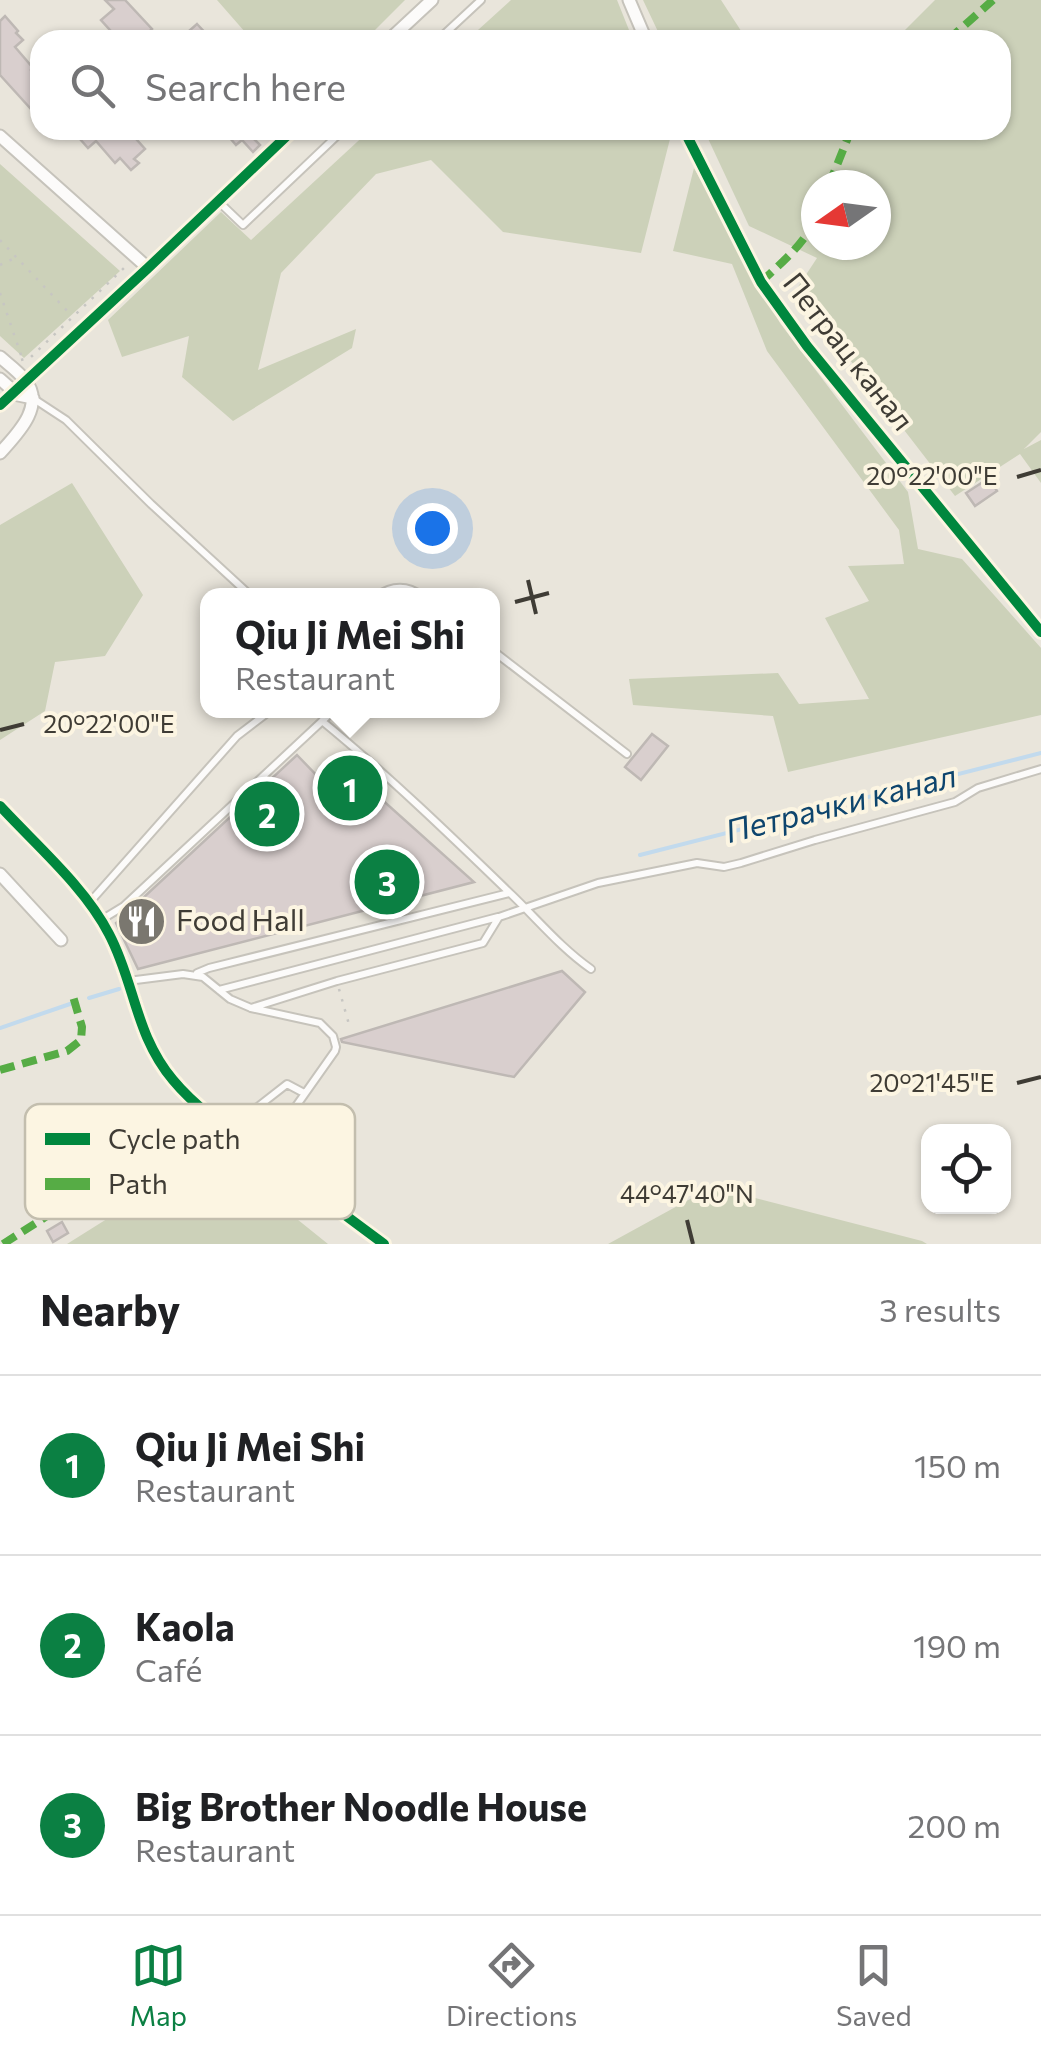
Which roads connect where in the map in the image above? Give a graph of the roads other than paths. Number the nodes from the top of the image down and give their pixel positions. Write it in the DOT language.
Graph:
graph roads {
  1 [pos="432,0"];
  2 [pos="481,0"];
  3 [pos="630,0"];
  4 [pos="400,30"];
  5 [pos="449,30"];
  6 [pos="642,30"];
  7 [pos="0,136"];
  8 [pos="282,140"];
  9 [pos="332,140"];
  10 [pos="689,140"];
  11 [pos="218,201"];
  12 [pos="148,268"];
  13 [pos="7,357"];
  14 [pos="0,379"];
  15 [pos="26,380"];
  16 [pos="14,391"];
  17 [pos="32,398"];
  18 [pos="0,405"];
  19 [pos="0,452"];
  20 [pos="242,588"];
  21 [pos="1041,632"];
  22 [pos="500,656"];
  23 [pos="261,718"];
  24 [pos="325,718"];
  25 [pos="322,721"];
  26 [pos="627,754"];
  27 [pos="1041,769"];
  28 [pos="0,806"];
  29 [pos="0,874"];
  30 [pos="510,893"];
  31 [pos="89,903"];
  32 [pos="526,909"];
  33 [pos="499,917"];
  34 [pos="102,920"];
  35 [pos="62,940"];
  36 [pos="591,969"];
  37 [pos="194,975"];
  38 [pos="127,981"];
  39 [pos="218,990"];
  40 [pos="251,1008"];
  41 [pos="304,1093"];
  42 [pos="197,1104"];
  43 [pos="261,1104"];
  44 [pos="296,1104"];
  45 [pos="343,1219"];
  46 [pos="367,1239"];
  47 [pos="384,1244"];
  1 -- 4 [label="street"];
  2 -- 5 [label="lane"];
  3 -- 6 [label="street"];
  7 -- 12 [label="street"];
  8 -- 11 [label="street"];
  9 -- 11 [label="lane"];
  10 -- 21 [label="street, Петрац канал"];
  11 -- 12 [label="street"];
  12 -- 15 [label="street"];
  13 -- 15 [label="street"];
  14 -- 16 [label="street"];
  15 -- 16 [label="street"];
  15 -- 17 [label="street"];
  16 -- 17 [label="street"];
  16 -- 18 [label="street"];
  17 -- 19 [label="street"];
  17 -- 20 [label="lane"];
  22 -- 26 [label="lane"];
  23 -- 31 [label="lane"];
  24 -- 25 [label="lane"];
  25 -- 30 [label="lane"];
  25 -- 34 [label="lane"];
  27 -- 32 [label="lane"];
  28 -- 31 [label="street"];
  29 -- 35 [label="street"];
  30 -- 32 [label="lane"];
  30 -- 37 [label="lane"];
  31 -- 34 [label="street"];
  32 -- 33 [label="lane"];
  32 -- 36 [label="lane"];
  33 -- 39 [label="lane"];
  33 -- 40 [label="lane"];
  34 -- 38 [label="street"];
  37 -- 38 [label="lane"];
  37 -- 39 [label="lane"];
  38 -- 42 [label="street"];
  39 -- 40 [label="lane"];
  40 -- 41 [label="lane"];
  41 -- 43 [label="lane"];
  41 -- 44 [label="lane"];
  45 -- 46 [label="street"];
  46 -- 47 [label="street"];
}
